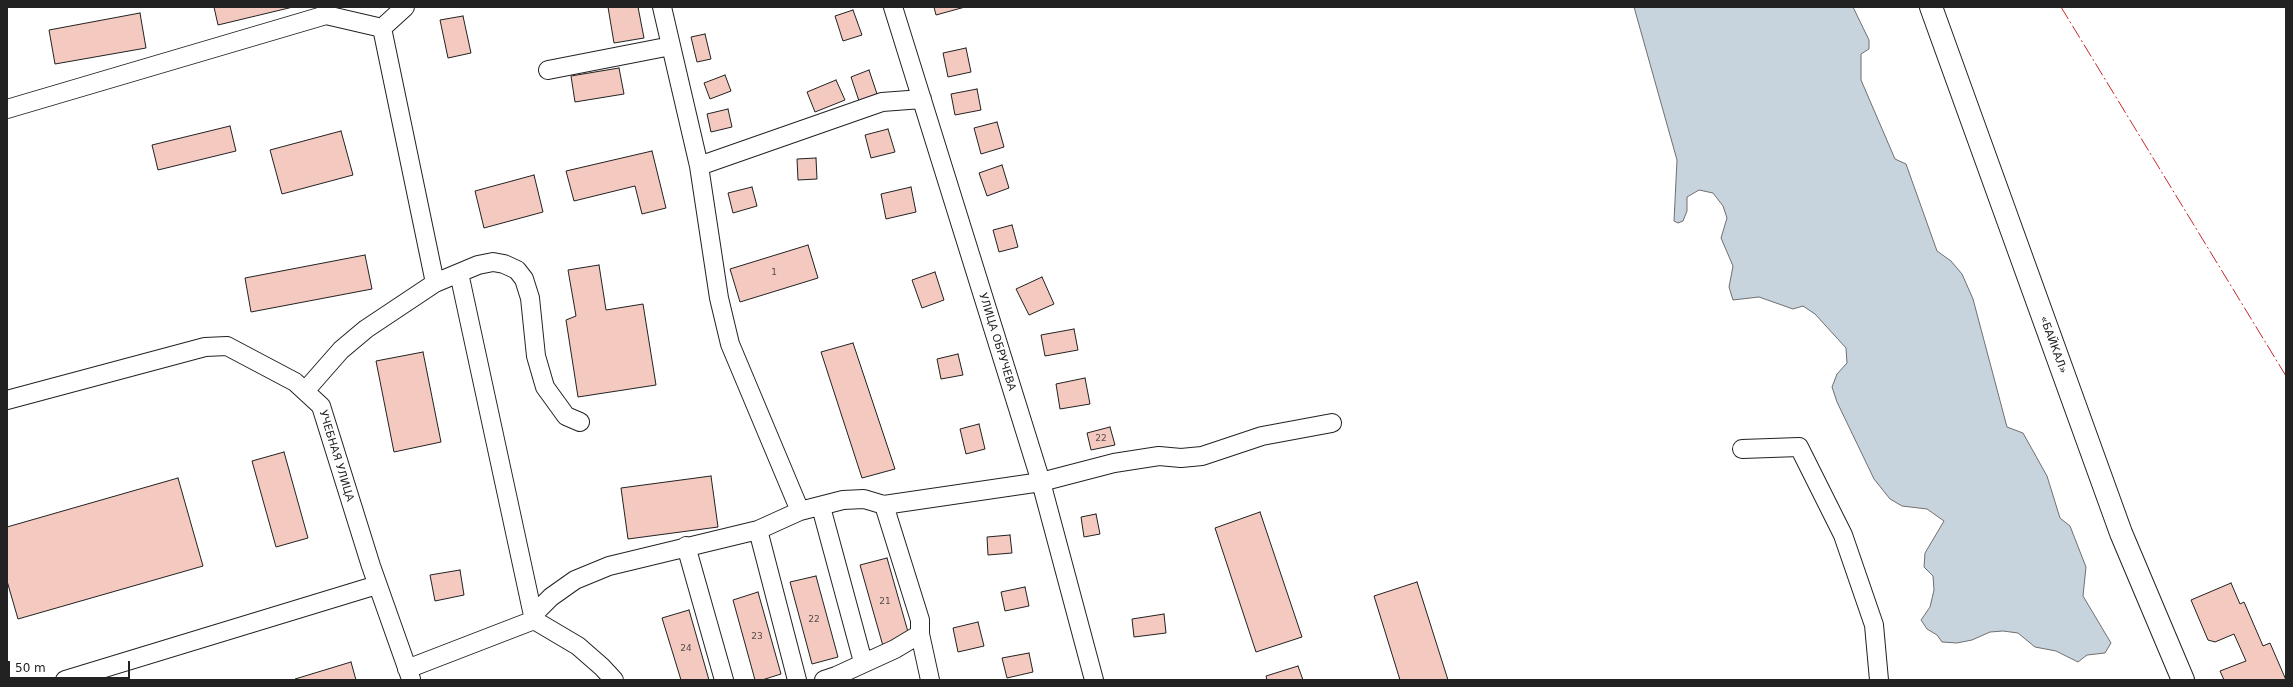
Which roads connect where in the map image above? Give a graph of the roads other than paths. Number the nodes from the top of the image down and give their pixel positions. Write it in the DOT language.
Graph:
graph roads {
  1 [pos="405,7"];
  2 [pos="662,7"];
  3 [pos="893,7"];
  4 [pos="1931,7"];
  5 [pos="382,28"];
  6 [pos="670,46"];
  7 [pos="548,70"];
  8 [pos="922,99"];
  9 [pos="7,109"];
  10 [pos="699,166"];
  11 [pos="459,273"];
  12 [pos="435,283"];
  13 [pos="305,391"];
  14 [pos="7,400"];
  15 [pos="580,422"];
  16 [pos="1332,423"];
  17 [pos="1742,449"];
  18 [pos="1041,482"];
  19 [pos="884,506"];
  20 [pos="821,507"];
  21 [pos="800,511"];
  22 [pos="758,530"];
  23 [pos="686,546"];
  24 [pos="377,585"];
  25 [pos="534,620"];
  26 [pos="920,634"];
  27 [pos="863,662"];
  28 [pos="409,674"];
  29 [pos="65,680"];
  30 [pos="614,680"];
  31 [pos="724,680"];
  32 [pos="797,680"];
  33 [pos="824,680"];
  34 [pos="930,680"];
  35 [pos="1094,680"];
  36 [pos="1879,680"];
  37 [pos="2183,680"];
  1 -- 5 [label="street"];
  2 -- 6 [label="street"];
  3 -- 8 [label="street, УЛИЦА ОБРУЧЕВА"];
  4 -- 37 [label="highway, «БАЙКАЛ»"];
  5 -- 9 [label="street"];
  5 -- 12 [label="street"];
  6 -- 7 [label="street"];
  6 -- 10 [label="street"];
  8 -- 10 [label="street"];
  8 -- 18 [label="street, УЛИЦА ОБРУЧЕВА"];
  10 -- 21 [label="street"];
  11 -- 12 [label="street"];
  11 -- 15 [label="street"];
  11 -- 25 [label="street"];
  12 -- 13 [label="street"];
  13 -- 14 [label="street, УЧЕБНАЯ УЛИЦА"];
  13 -- 24 [label="street, УЧЕБНАЯ УЛИЦА"];
  16 -- 18 [label="street"];
  17 -- 36 [label="street"];
  18 -- 19 [label="street"];
  18 -- 35 [label="street, УЛИЦА ОБРУЧЕВА"];
  19 -- 20 [label="street"];
  19 -- 26 [label="street"];
  20 -- 21 [label="street"];
  20 -- 27 [label="street"];
  21 -- 22 [label="street"];
  22 -- 23 [label="street"];
  22 -- 32 [label="street"];
  23 -- 25 [label="street"];
  23 -- 31 [label="street"];
  24 -- 28 [label="street, УЧЕБНАЯ УЛИЦА"];
  24 -- 29 [label="street"];
  25 -- 28 [label="street"];
  25 -- 30 [label="street"];
  26 -- 27 [label="street"];
  26 -- 34 [label="street"];
  27 -- 33 [label="street"];
}
